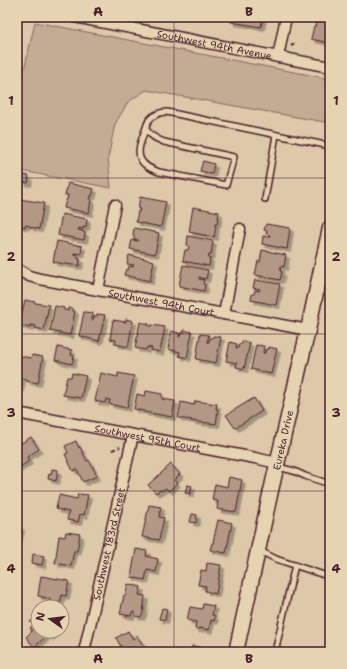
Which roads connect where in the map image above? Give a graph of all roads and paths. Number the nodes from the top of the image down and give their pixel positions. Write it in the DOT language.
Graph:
graph roads {
  1 [pos="75,17"];
  2 [pos="286,17"];
  3 [pos="94,19"];
  4 [pos="297,43"];
  5 [pos="291,46"];
  6 [pos="278,57"];
  7 [pos="330,67"];
  8 [pos="146,129"];
  9 [pos="276,135"];
  10 [pos="330,146"];
  11 [pos="265,199"];
  12 [pos="115,206"];
  13 [pos="330,228"];
  14 [pos="240,229"];
  15 [pos="17,269"];
  16 [pos="98,290"];
  17 [pos="224,314"];
  18 [pos="308,330"];
  19 [pos="17,413"];
  20 [pos="133,435"];
  21 [pos="121,447"];
  22 [pos="112,450"];
  23 [pos="277,465"];
  24 [pos="330,484"];
  25 [pos="258,550"];
  26 [pos="295,565"];
  27 [pos="330,577"];
  28 [pos="84,652"];
  29 [pos="236,652"];
  30 [pos="275,652"];
  1 -- 3 [label="street, Southwest 94th Avenue"];
  2 -- 6 [label="street"];
  3 -- 6 [label="street, Southwest 94th Avenue"];
  4 -- 5 [label="path"];
  6 -- 7 [label="street, Southwest 94th Avenue"];
  8 -- 8 [label="lane"];
  8 -- 9 [label="lane"];
  9 -- 10 [label="lane"];
  9 -- 11 [label="lane"];
  12 -- 16 [label="street"];
  13 -- 18 [label="main road, Eureka Drive"];
  14 -- 17 [label="street"];
  15 -- 16 [label="street, Southwest 94th Court"];
  16 -- 17 [label="street, Southwest 94th Court"];
  17 -- 18 [label="street, Southwest 94th Court"];
  18 -- 23 [label="main road, Eureka Drive"];
  19 -- 20 [label="street, Southwest 95th Court"];
  20 -- 23 [label="street, Southwest 95th Court"];
  20 -- 28 [label="street, Southwest 183rd Street"];
  21 -- 22 [label="path"];
  23 -- 24 [label="lane"];
  23 -- 25 [label="main road, Eureka Drive"];
  25 -- 26 [label="lane"];
  25 -- 29 [label="main road, Eureka Drive"];
  26 -- 27 [label="lane"];
  26 -- 30 [label="lane"];
}
